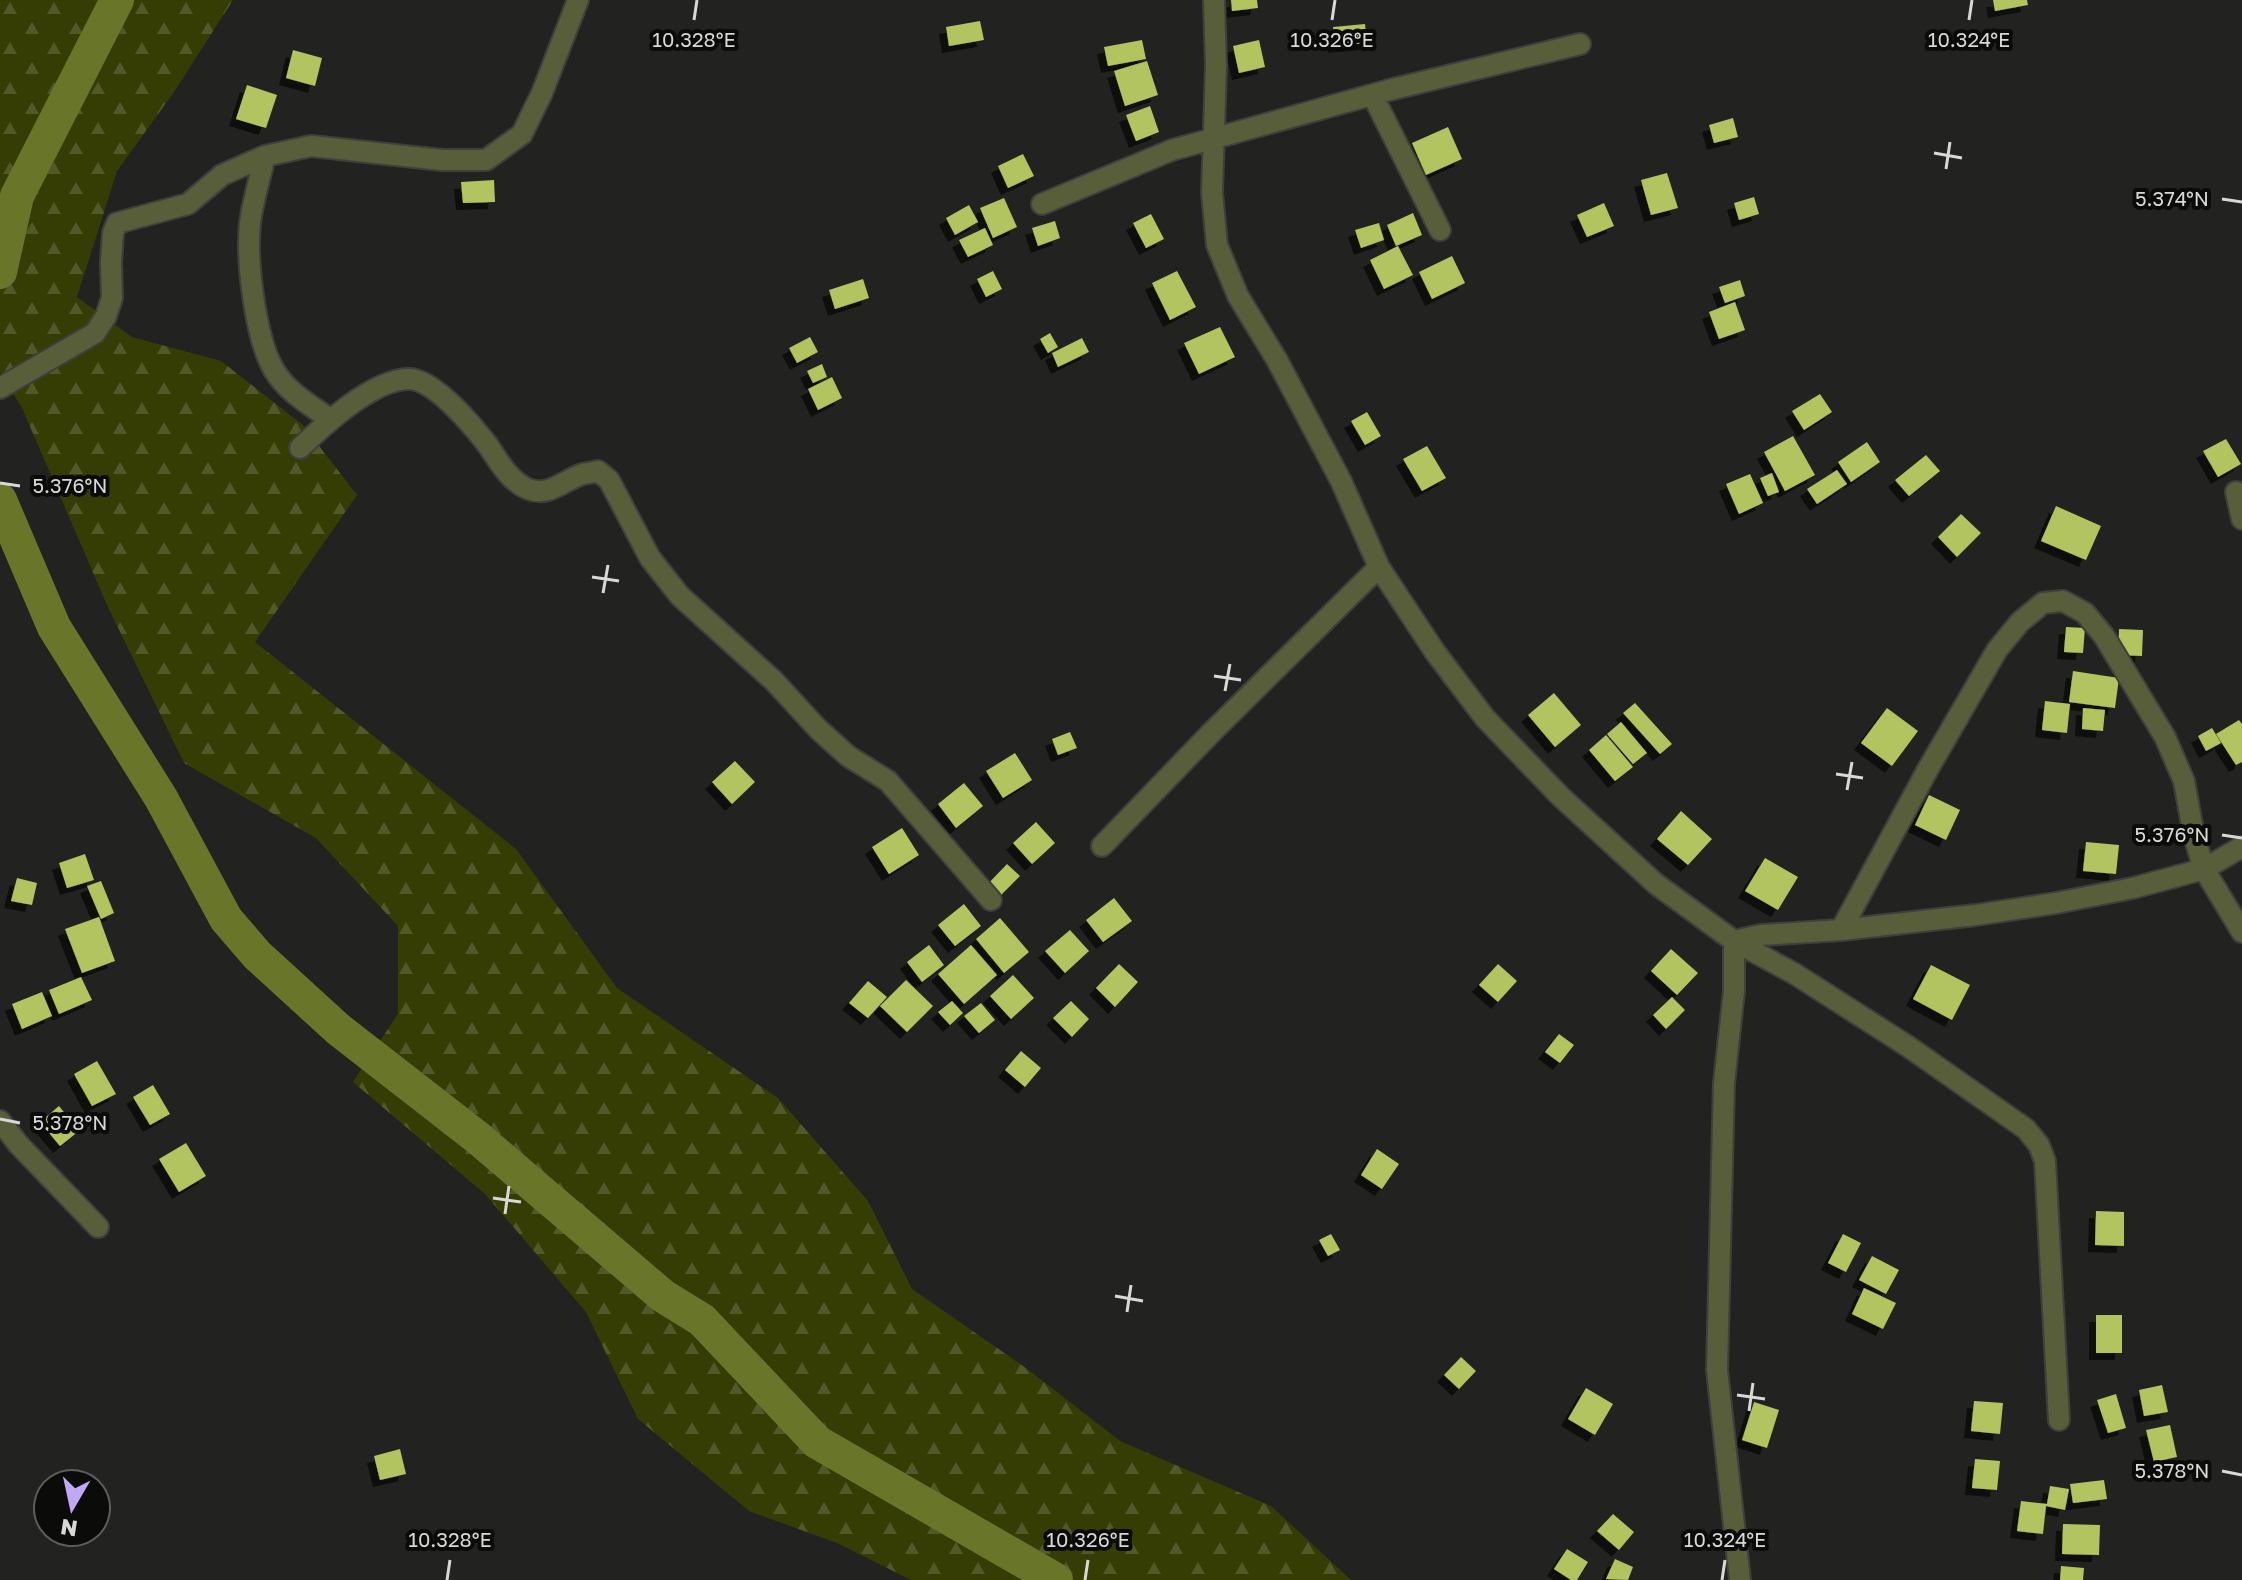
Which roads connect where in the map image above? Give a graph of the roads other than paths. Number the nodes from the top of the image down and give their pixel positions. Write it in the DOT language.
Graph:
graph roads {
  1 [pos="578,0"];
  2 [pos="1214,0"];
  3 [pos="1580,44"];
  4 [pos="1373,96"];
  5 [pos="1214,139"];
  6 [pos="265,156"];
  7 [pos="1042,204"];
  8 [pos="1440,230"];
  9 [pos="0,388"];
  10 [pos="330,419"];
  11 [pos="300,448"];
  12 [pos="2236,492"];
  13 [pos="2242,519"];
  14 [pos="1379,567"];
  15 [pos="1102,846"];
  16 [pos="2242,847"];
  17 [pos="2204,869"];
  18 [pos="991,900"];
  19 [pos="1841,930"];
  20 [pos="2242,932"];
  21 [pos="1734,941"];
  22 [pos="0,1121"];
  23 [pos="98,1227"];
  24 [pos="2059,1420"];
  25 [pos="1740,1580"];
  1 -- 6 [label="street"];
  2 -- 5 [label="street"];
  3 -- 4 [label="street"];
  4 -- 5 [label="street"];
  4 -- 8 [label="street"];
  5 -- 7 [label="street"];
  5 -- 14 [label="street"];
  6 -- 9 [label="street"];
  6 -- 10 [label="street"];
  10 -- 11 [label="street"];
  10 -- 18 [label="street"];
  12 -- 13 [label="street"];
  14 -- 15 [label="street"];
  14 -- 21 [label="street"];
  16 -- 17 [label="street"];
  17 -- 19 [label="street"];
  17 -- 19 [label="street"];
  17 -- 20 [label="street"];
  19 -- 21 [label="street"];
  21 -- 24 [label="street"];
  21 -- 25 [label="street"];
  22 -- 23 [label="street"];
}
